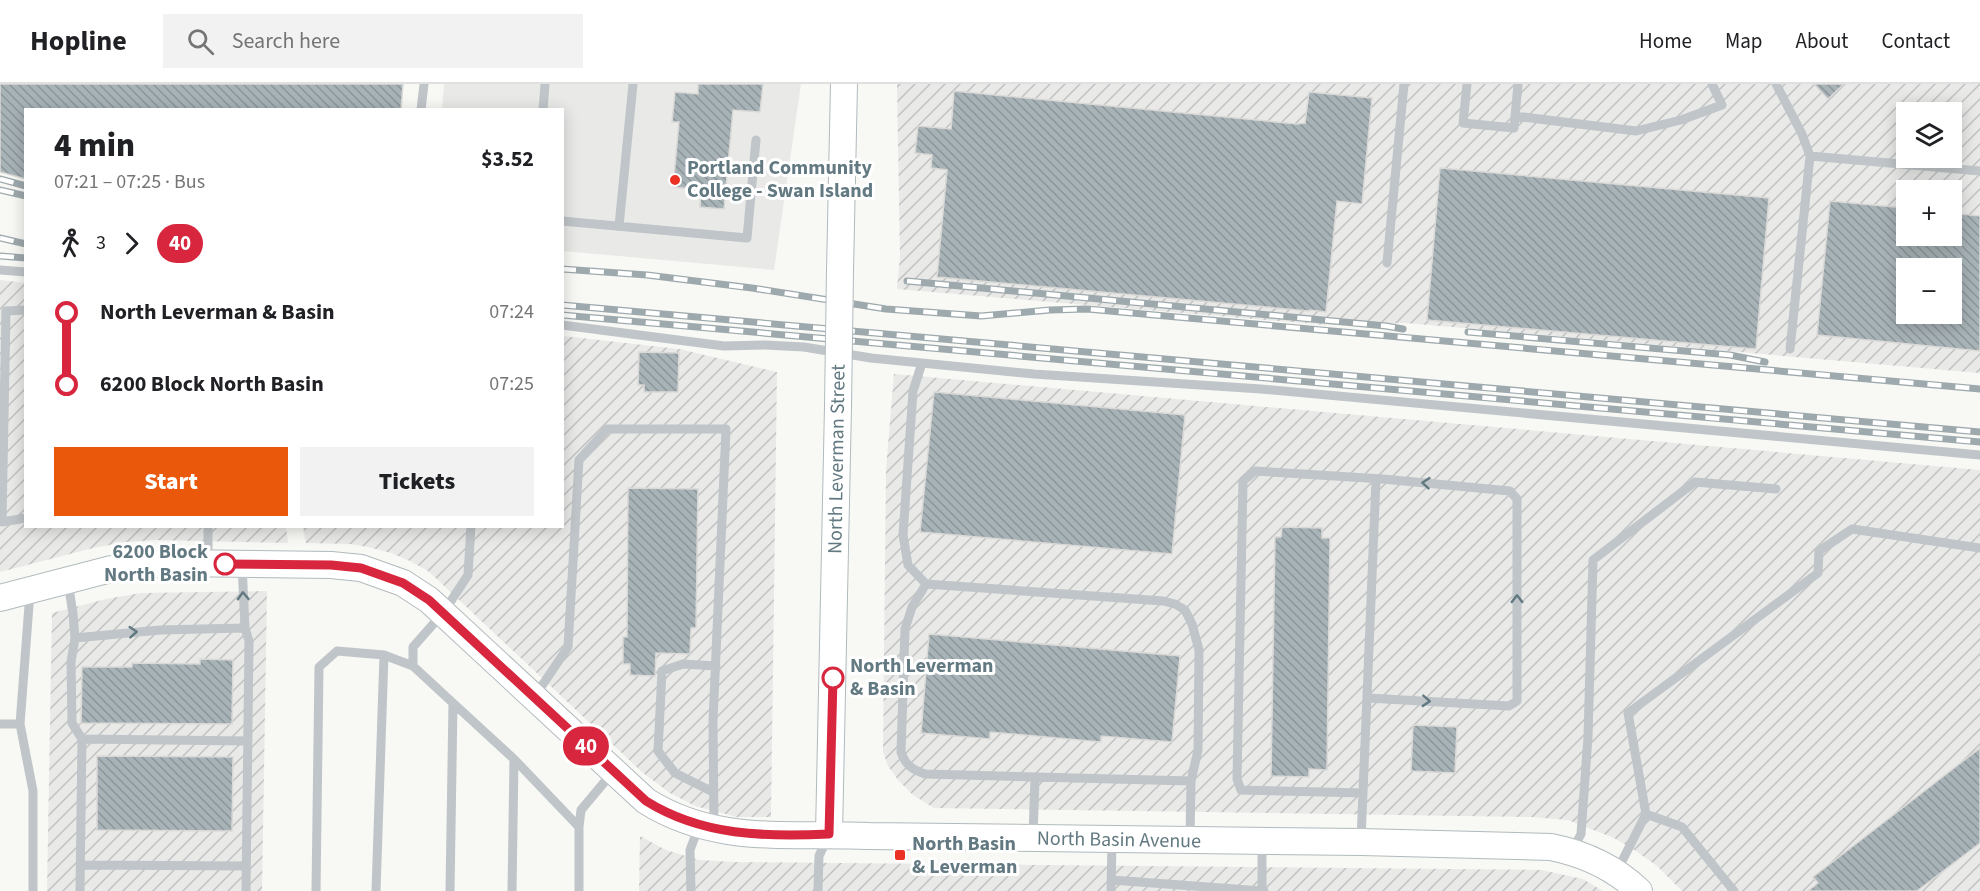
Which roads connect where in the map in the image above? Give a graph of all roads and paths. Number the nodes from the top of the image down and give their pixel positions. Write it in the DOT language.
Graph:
graph roads {
  1 [pos="424,84"];
  2 [pos="545,84"];
  3 [pos="633,84"];
  4 [pos="844,84"];
  5 [pos="1404,84"];
  6 [pos="1467,84"];
  7 [pos="1518,84"];
  8 [pos="1712,84"];
  9 [pos="1776,84"];
  10 [pos="421,108"];
  11 [pos="543,108"];
  12 [pos="1515,116"];
  13 [pos="756,140"];
  14 [pos="1810,156"];
  15 [pos="1980,171"];
  16 [pos="564,221"];
  17 [pos="619,226"];
  18 [pos="1387,263"];
  19 [pos="0,270"];
  20 [pos="24,272"];
  21 [pos="24,310"];
  22 [pos="564,325"];
  23 [pos="1790,349"];
  24 [pos="922,363"];
  25 [pos="1980,455"];
  26 [pos="1376,480"];
  27 [pos="1776,489"];
  28 [pos="24,518"];
  29 [pos="208,528"];
  30 [pos="471,528"];
  31 [pos="1980,548"];
  32 [pos="208,563"];
  33 [pos="242,564"];
  34 [pos="67,580"];
  35 [pos="926,584"];
  36 [pos="30,590"];
  37 [pos="0,598"];
  38 [pos="443,613"];
  39 [pos="244,628"];
  40 [pos="75,638"];
  41 [pos="384,655"];
  42 [pos="413,666"];
  43 [pos="716,666"];
  44 [pos="534,697"];
  45 [pos="1368,698"];
  46 [pos="453,703"];
  47 [pos="0,724"];
  48 [pos="20,724"];
  49 [pos="82,739"];
  50 [pos="248,741"];
  51 [pos="514,759"];
  52 [pos="614,771"];
  53 [pos="1035,777"];
  54 [pos="1191,781"];
  55 [pos="713,792"];
  56 [pos="1363,793"];
  57 [pos="1646,814"];
  58 [pos="579,827"];
  59 [pos="706,827"];
  60 [pos="829,834"];
  61 [pos="1033,839"];
  62 [pos="1112,840"];
  63 [pos="1190,841"];
  64 [pos="1262,842"];
  65 [pos="1360,842"];
  66 [pos="1572,851"];
  67 [pos="81,865"];
  68 [pos="246,866"];
  69 [pos="1616,873"];
  70 [pos="1112,880"];
  71 [pos="33,891"];
  72 [pos="80,891"];
  73 [pos="246,891"];
  74 [pos="315,891"];
  75 [pos="376,891"];
  76 [pos="450,891"];
  77 [pos="512,891"];
  78 [pos="579,891"];
  79 [pos="691,891"];
  80 [pos="818,891"];
  81 [pos="1111,891"];
  82 [pos="1263,891"];
  83 [pos="1639,891"];
  84 [pos="1734,891"];
  1 -- 10 [label="lane"];
  2 -- 11 [label="lane"];
  3 -- 17 [label="lane"];
  4 -- 60 [label="street, North Leverman Street, bridge"];
  5 -- 18 [label="lane"];
  6 -- 12 [label="lane"];
  7 -- 12 [label="lane"];
  8 -- 12 [label="lane"];
  9 -- 14 [label="lane"];
  13 -- 17 [label="lane"];
  14 -- 15 [label="lane"];
  14 -- 23 [label="lane"];
  16 -- 17 [label="lane"];
  19 -- 20 [label="lane"];
  21 -- 28 [label="lane"];
  22 -- 24 [label="lane"];
  24 -- 25 [label="lane"];
  24 -- 35 [label="lane"];
  26 -- 45 [label="lane"];
  45 -- 26 [label="lane, one-way"];
  26 -- 56 [label="lane"];
  27 -- 66 [label="lane"];
  29 -- 32 [label="lane"];
  30 -- 38 [label="lane"];
  31 -- 57 [label="lane"];
  32 -- 33 [label="street, North Basin Avenue"];
  32 -- 34 [label="street, North Basin Avenue"];
  33 -- 38 [label="street, North Basin Avenue"];
  39 -- 33 [label="lane, one-way"];
  34 -- 36 [label="street, North Basin Avenue"];
  34 -- 40 [label="lane"];
  35 -- 53 [label="lane"];
  35 -- 54 [label="lane"];
  36 -- 37 [label="street, North Basin Avenue"];
  36 -- 48 [label="lane"];
  38 -- 42 [label="lane"];
  38 -- 44 [label="street, North Basin Avenue"];
  40 -- 39 [label="lane, one-way"];
  39 -- 50 [label="lane"];
  40 -- 49 [label="lane"];
  41 -- 42 [label="lane"];
  41 -- 74 [label="lane"];
  41 -- 75 [label="lane"];
  42 -- 46 [label="lane"];
  43 -- 44 [label="lane"];
  43 -- 55 [label="lane"];
  43 -- 55 [label="lane"];
  44 -- 52 [label="street, North Basin Avenue"];
  45 -- 56 [label="lane"];
  46 -- 51 [label="lane"];
  46 -- 76 [label="lane"];
  47 -- 48 [label="lane"];
  48 -- 71 [label="lane"];
  49 -- 50 [label="lane"];
  49 -- 67 [label="lane"];
  50 -- 68 [label="lane"];
  51 -- 58 [label="lane"];
  51 -- 77 [label="lane"];
  52 -- 58 [label="lane"];
  52 -- 59 [label="street, North Basin Avenue"];
  53 -- 54 [label="lane"];
  53 -- 61 [label="lane"];
  54 -- 63 [label="lane"];
  55 -- 59 [label="lane"];
  56 -- 65 [label="lane"];
  57 -- 69 [label="lane"];
  57 -- 84 [label="lane"];
  58 -- 78 [label="lane"];
  59 -- 60 [label="street, North Basin Avenue"];
  59 -- 79 [label="lane"];
  60 -- 61 [label="street, North Basin Avenue"];
  60 -- 80 [label="lane"];
  61 -- 62 [label="street, North Basin Avenue"];
  62 -- 63 [label="street, North Basin Avenue"];
  62 -- 70 [label="lane"];
  63 -- 64 [label="street, North Basin Avenue"];
  64 -- 65 [label="street, North Basin Avenue"];
  64 -- 82 [label="lane"];
  65 -- 66 [label="street, North Basin Avenue"];
  66 -- 69 [label="street, North Basin Avenue"];
  67 -- 68 [label="lane"];
  67 -- 72 [label="lane"];
  68 -- 73 [label="lane"];
  69 -- 83 [label="street, North Basin Avenue"];
  70 -- 81 [label="lane"];
  70 -- 82 [label="lane"];
}
